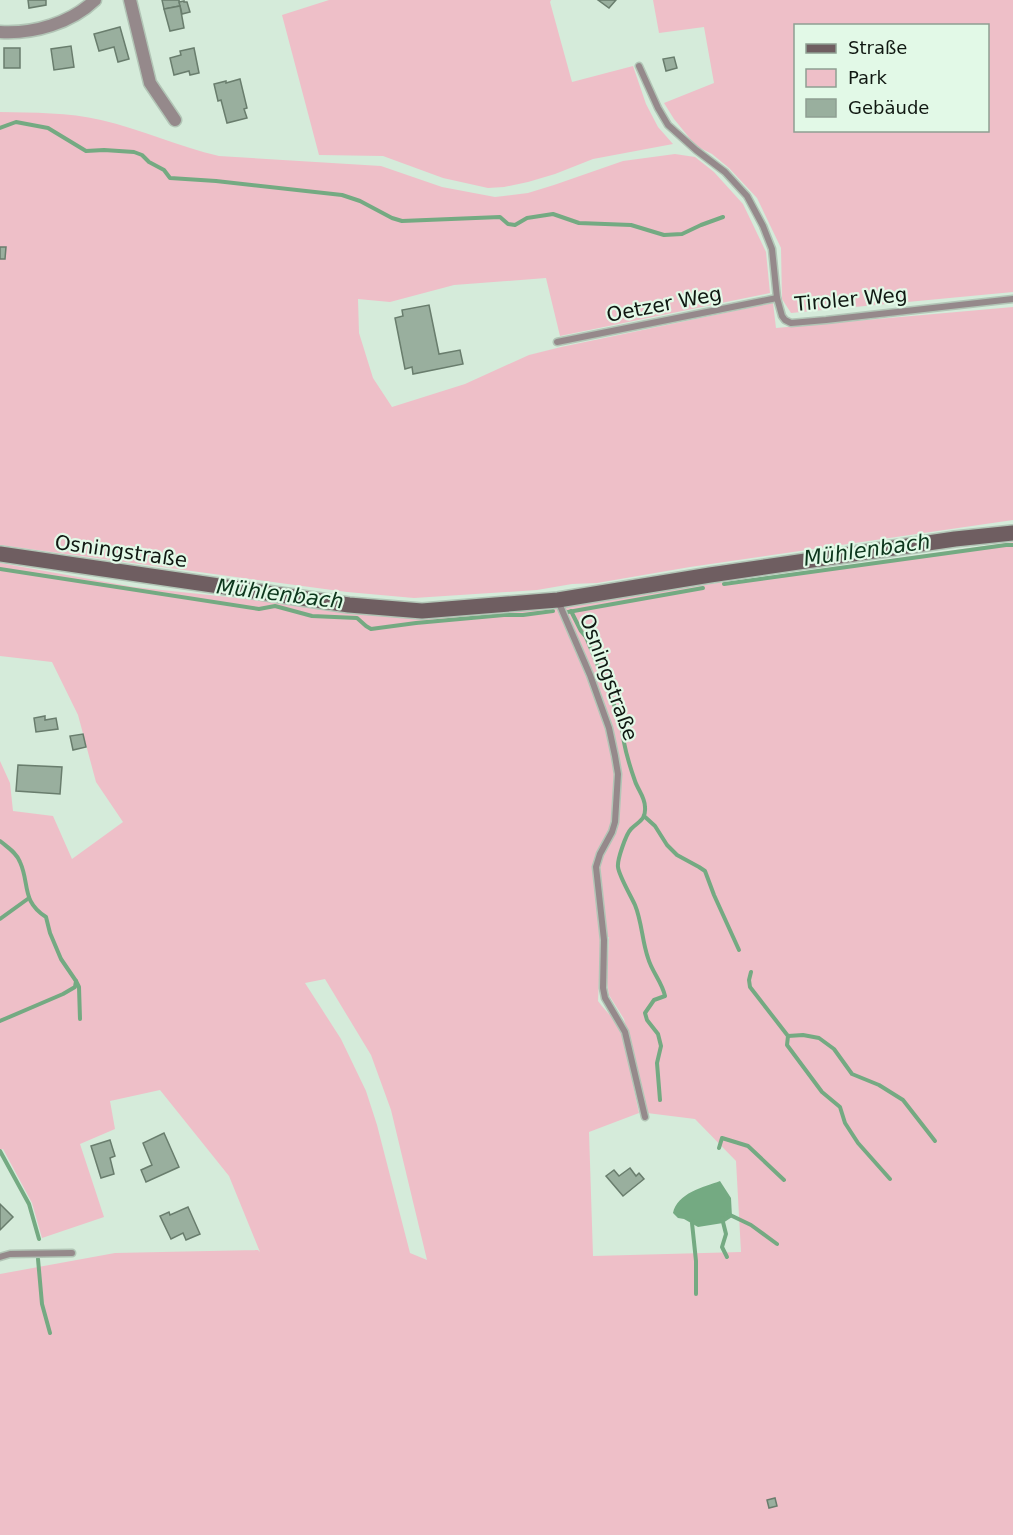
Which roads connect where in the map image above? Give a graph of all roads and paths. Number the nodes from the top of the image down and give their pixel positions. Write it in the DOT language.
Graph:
graph roads {
  1 [pos="95,0"];
  2 [pos="130,0"];
  3 [pos="0,32"];
  4 [pos="639,66"];
  5 [pos="175,120"];
  6 [pos="777,298"];
  7 [pos="1013,299"];
  8 [pos="556,342"];
  9 [pos="1013,533"];
  10 [pos="0,554"];
  11 [pos="558,600"];
  12 [pos="645,1117"];
  13 [pos="72,1253"];
  14 [pos="0,1257"];
  1 -- 3 [label="street"];
  2 -- 5 [label="street"];
  4 -- 6 [label="lane, Tiroler Weg"];
  6 -- 7 [label="lane, Tiroler Weg"];
  6 -- 8 [label="lane, Oetzer Weg"];
  9 -- 11 [label="main road, Osningstraße"];
  10 -- 11 [label="main road, Osningstraße"];
  11 -- 12 [label="lane, Osningstraße"];
  13 -- 14 [label="lane"];
}
